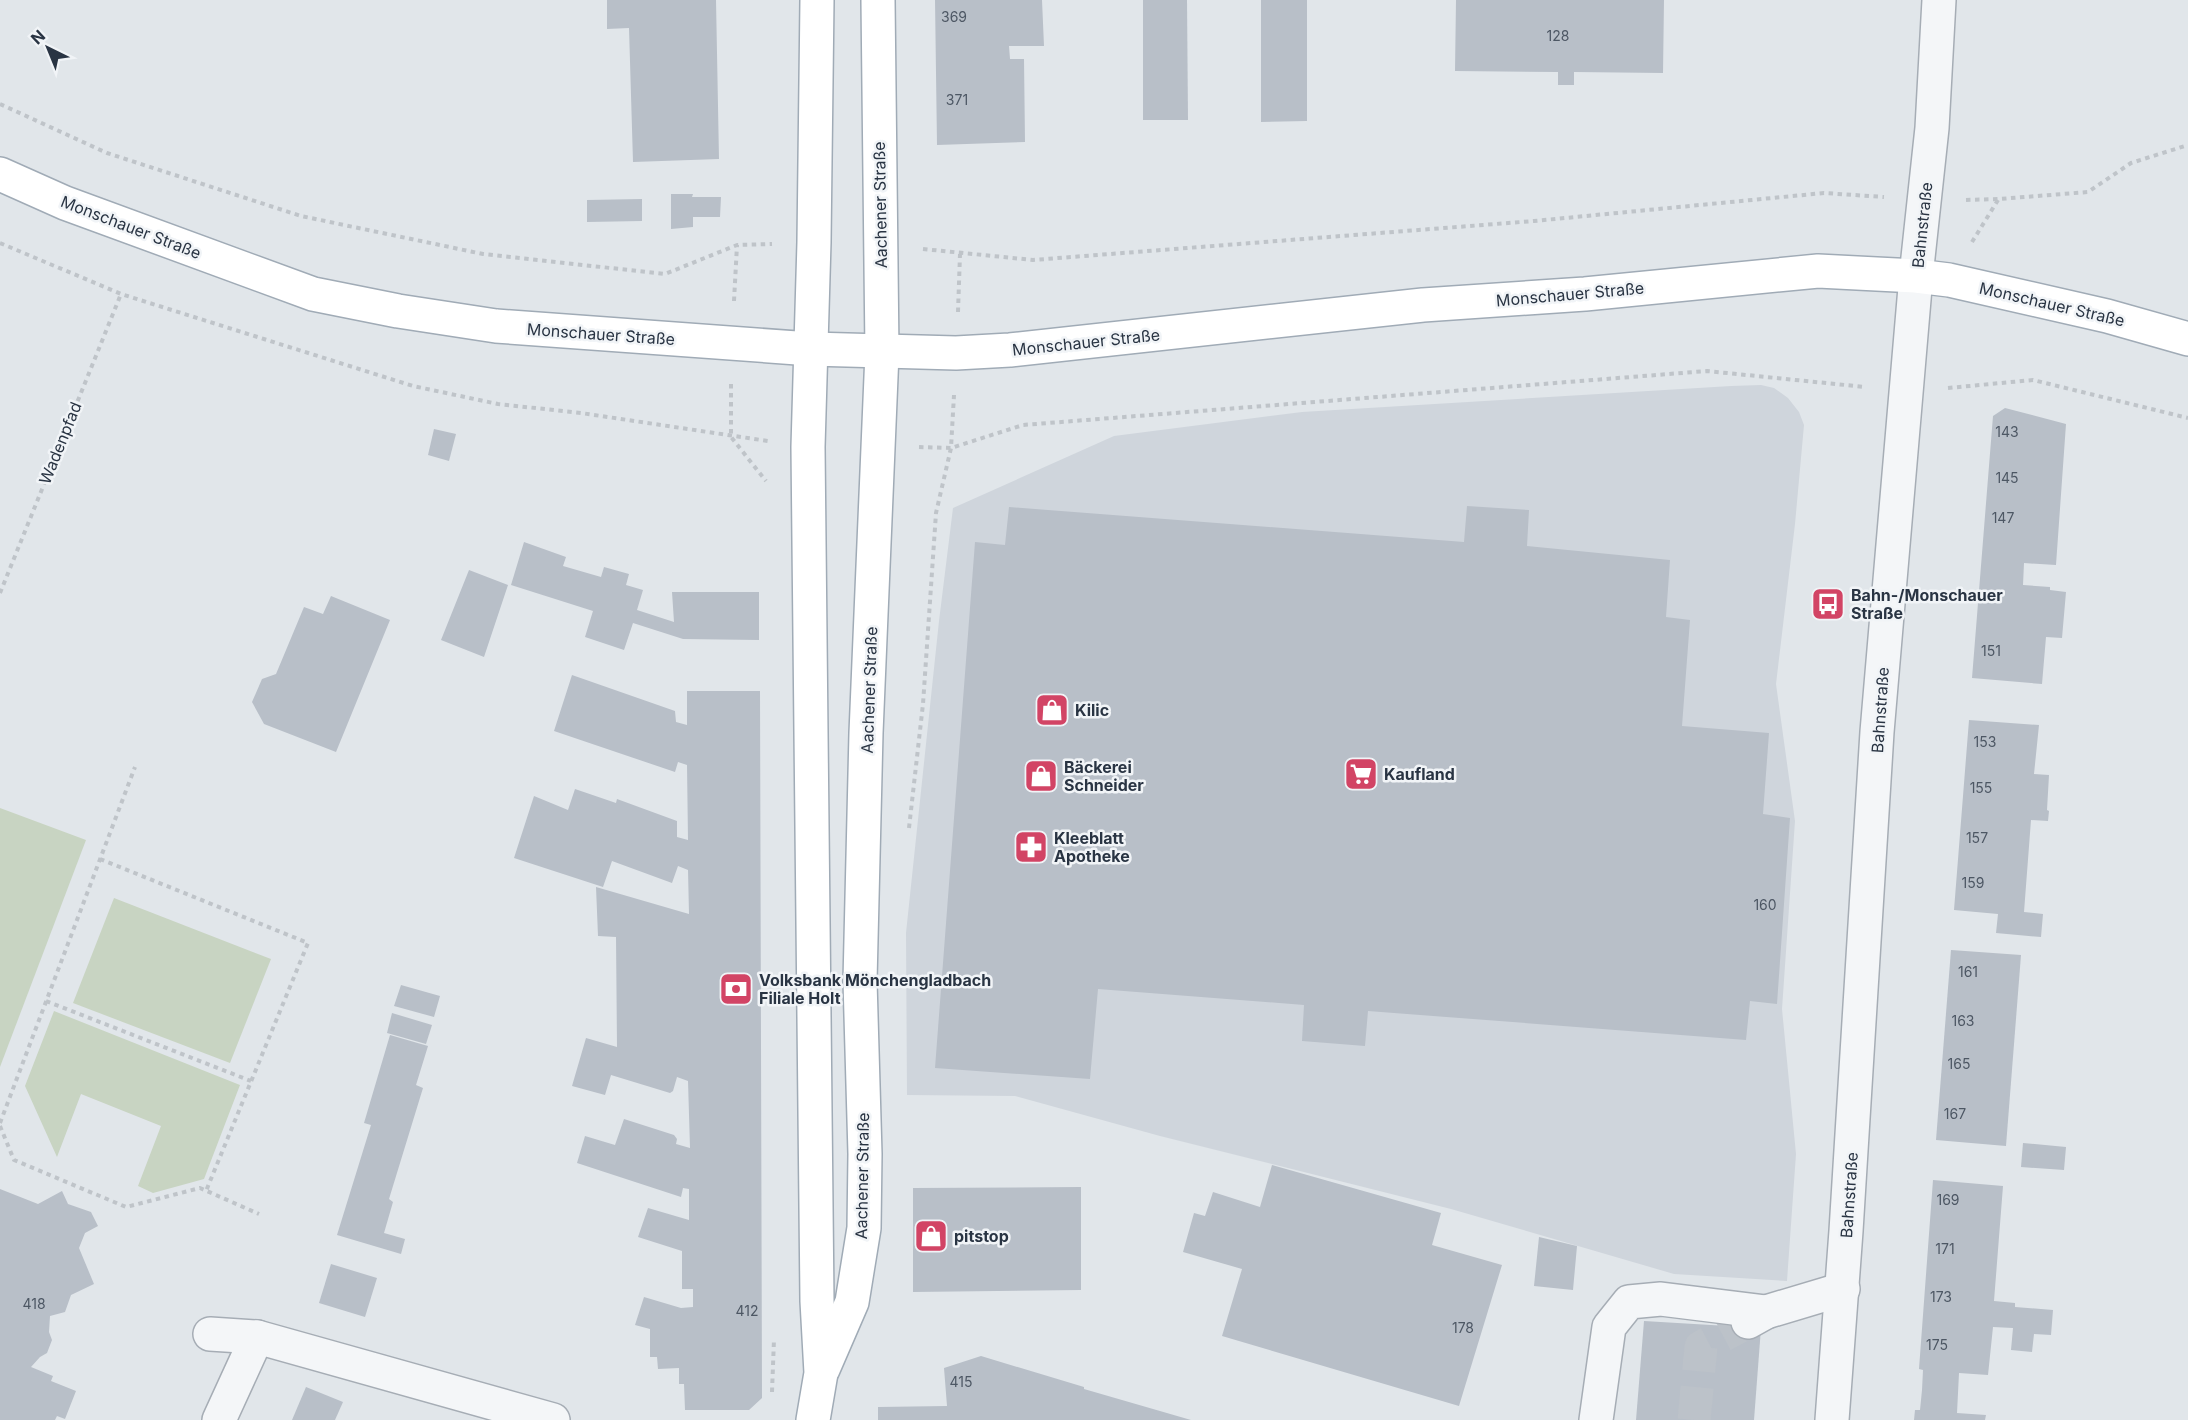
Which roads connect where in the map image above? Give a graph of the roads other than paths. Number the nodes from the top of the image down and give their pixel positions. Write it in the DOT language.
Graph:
graph roads {
  1 [pos="817,0"];
  2 [pos="878,0"];
  3 [pos="1939,0"];
  4 [pos="0,174"];
  5 [pos="1916,276"];
  6 [pos="2188,339"];
  7 [pos="811,349"];
  8 [pos="882,353"];
  9 [pos="1842,1289"];
  10 [pos="210,1334"];
  11 [pos="257,1337"];
  12 [pos="821,1373"];
  13 [pos="219,1420"];
  14 [pos="553,1420"];
  15 [pos="813,1420"];
  16 [pos="1596,1420"];
  17 [pos="1832,1420"];
  1 -- 7 [label="main road, Aachener Straße"];
  2 -- 8 [label="main road, Aachener Straße"];
  3 -- 5 [label="street, Bahnstraße"];
  4 -- 7 [label="main road, Monschauer Straße"];
  5 -- 6 [label="main road, Monschauer Straße"];
  5 -- 8 [label="main road, Monschauer Straße"];
  5 -- 9 [label="street, Bahnstraße"];
  7 -- 8 [label="main road, Monschauer Straße"];
  7 -- 12 [label="main road, Aachener Straße"];
  8 -- 12 [label="main road, Aachener Straße"];
  9 -- 16 [label="street"];
  9 -- 17 [label="street, Bahnstraße"];
  10 -- 11 [label="street"];
  11 -- 13 [label="street"];
  11 -- 14 [label="street"];
  12 -- 15 [label="main road, Aachener Straße"];
}
